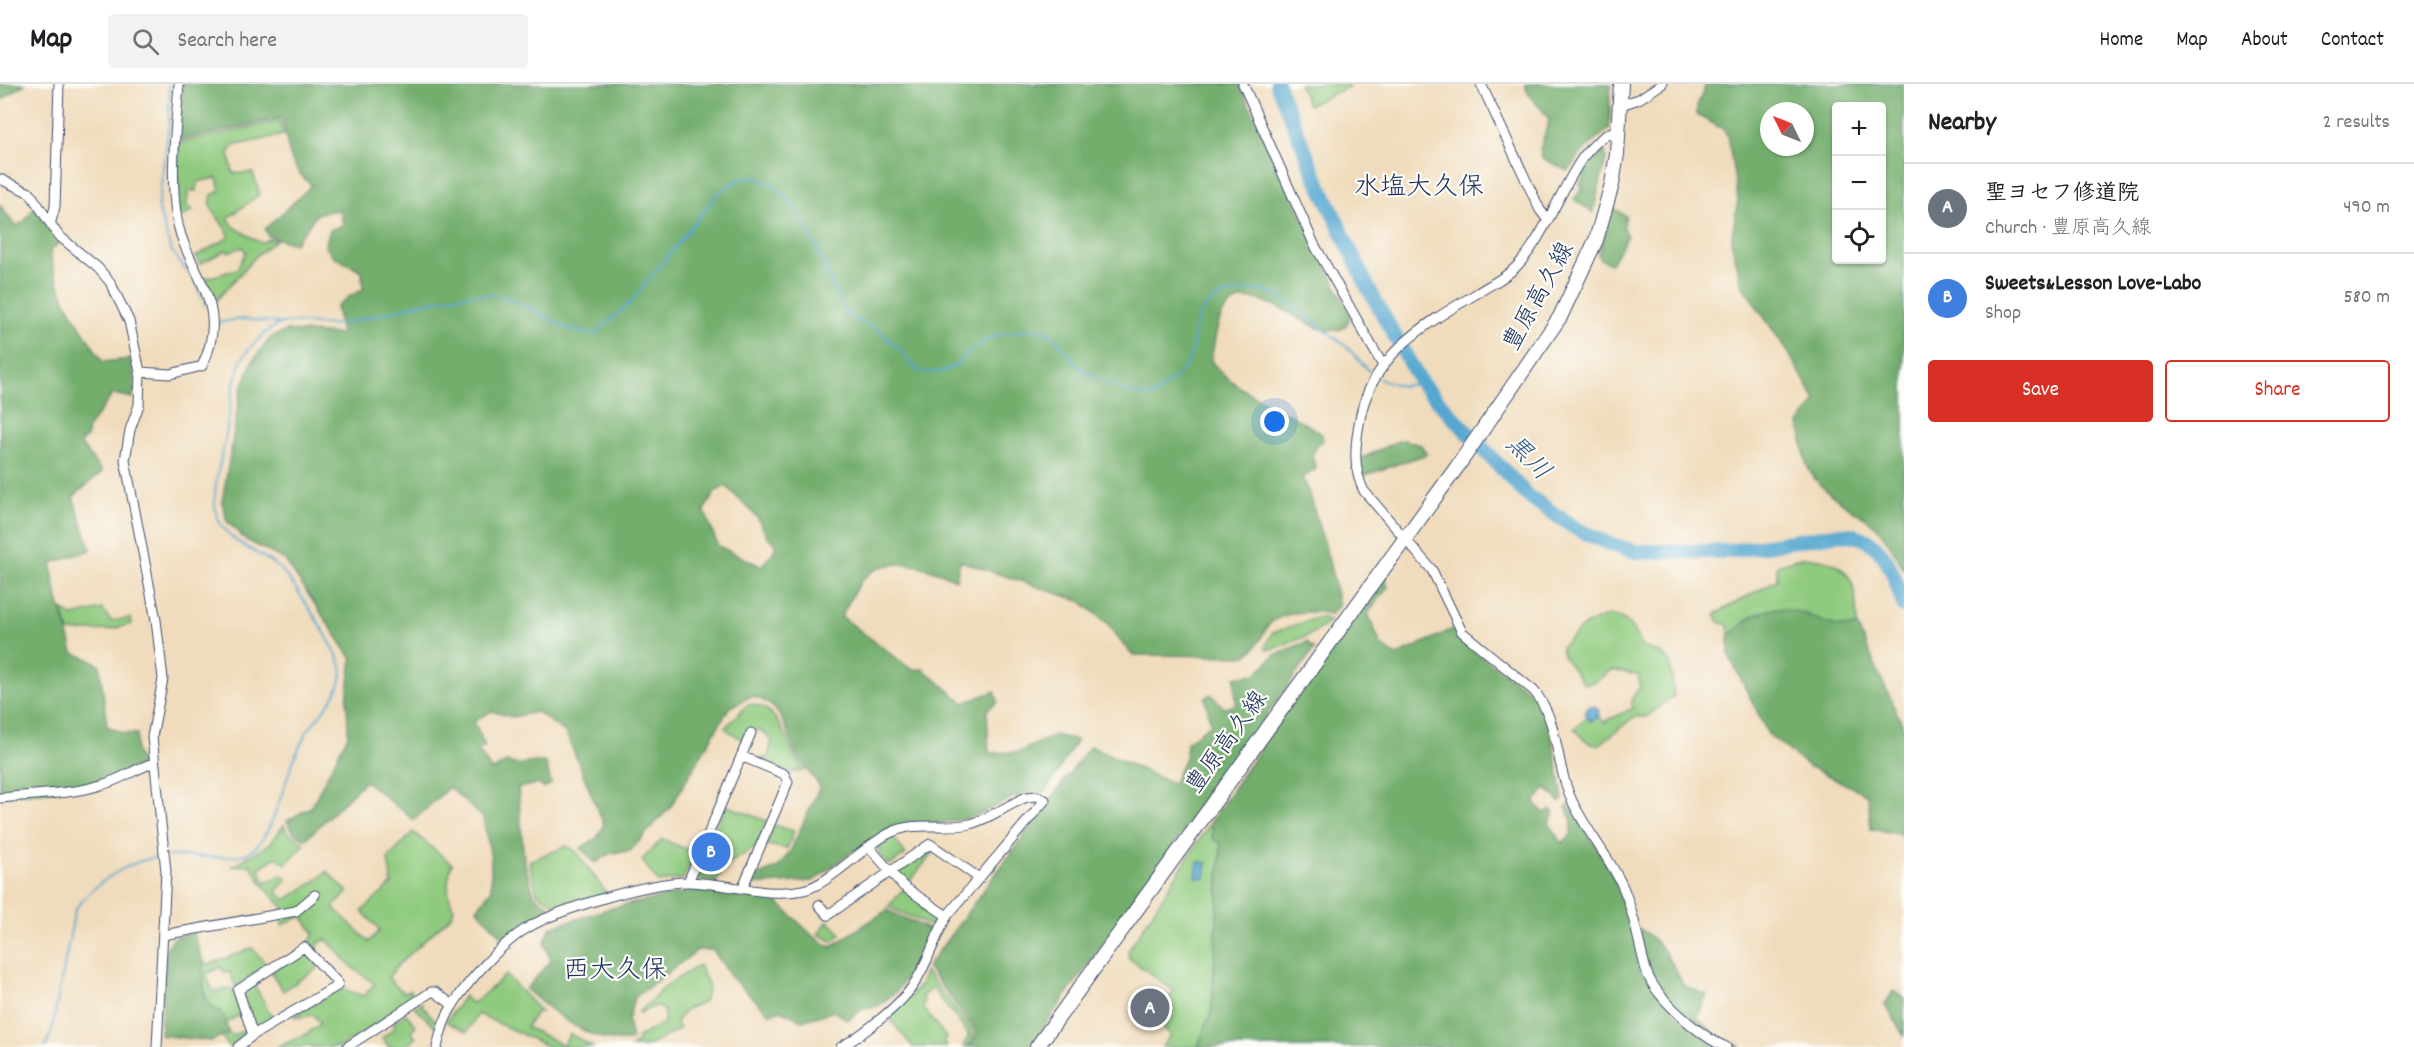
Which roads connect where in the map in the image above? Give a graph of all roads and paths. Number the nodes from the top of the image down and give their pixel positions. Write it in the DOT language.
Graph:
graph roads {
  1 [pos="59,84"];
  2 [pos="179,84"];
  3 [pos="1243,84"];
  4 [pos="1481,84"];
  5 [pos="1622,84"];
  6 [pos="1662,84"];
  7 [pos="1622,105"];
  8 [pos="1619,129"];
  9 [pos="0,179"];
  10 [pos="1547,219"];
  11 [pos="51,221"];
  12 [pos="1382,364"];
  13 [pos="140,372"];
  14 [pos="1405,538"];
  15 [pos="751,733"];
  16 [pos="741,756"];
  17 [pos="153,763"];
  18 [pos="0,798"];
  19 [pos="869,847"];
  20 [pos="889,873"];
  21 [pos="979,878"];
  22 [pos="688,882"];
  23 [pos="742,889"];
  24 [pos="315,894"];
  25 [pos="819,905"];
  26 [pos="947,916"];
  27 [pos="163,935"];
  28 [pos="453,1005"];
  29 [pos="253,1035"];
  30 [pos="157,1047"];
  31 [pos="238,1047"];
  32 [pos="347,1047"];
  33 [pos="437,1047"];
  34 [pos="841,1047"];
  35 [pos="1037,1047"];
  36 [pos="1726,1047"];
  1 -- 11 [label="street"];
  2 -- 13 [label="street"];
  3 -- 12 [label="street"];
  4 -- 10 [label="street"];
  5 -- 7 [label="main road, 豊原高久線"];
  6 -- 7 [label="street"];
  7 -- 8 [label="main road, 豊原高久線"];
  8 -- 10 [label="street"];
  8 -- 14 [label="main road, 豊原高久線"];
  9 -- 11 [label="street"];
  10 -- 12 [label="street"];
  11 -- 13 [label="street"];
  12 -- 14 [label="street"];
  13 -- 17 [label="street"];
  14 -- 35 [label="main road, 豊原高久線"];
  14 -- 36 [label="street"];
  15 -- 16 [label="street"];
  16 -- 22 [label="street"];
  16 -- 23 [label="street"];
  17 -- 18 [label="street"];
  17 -- 27 [label="street"];
  19 -- 20 [label="street"];
  19 -- 21 [label="street"];
  19 -- 23 [label="street"];
  20 -- 21 [label="street"];
  20 -- 25 [label="street"];
  20 -- 26 [label="street"];
  21 -- 26 [label="street"];
  22 -- 23 [label="street"];
  22 -- 28 [label="street"];
  24 -- 27 [label="street"];
  26 -- 34 [label="street"];
  27 -- 30 [label="street"];
  28 -- 32 [label="street"];
  28 -- 33 [label="street"];
  29 -- 29 [label="street"];
  29 -- 31 [label="street"];
}
